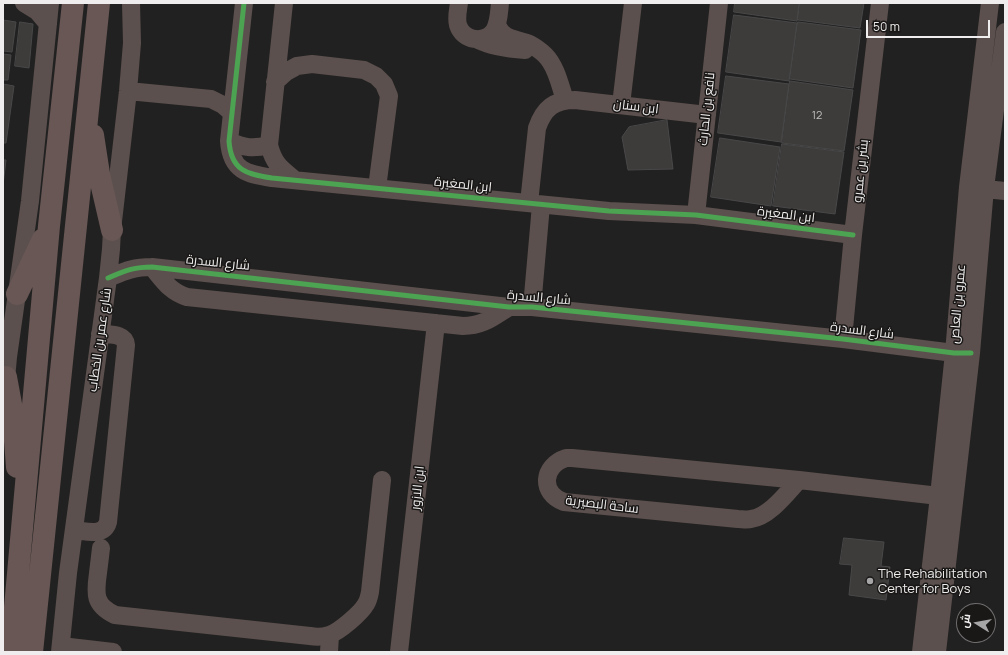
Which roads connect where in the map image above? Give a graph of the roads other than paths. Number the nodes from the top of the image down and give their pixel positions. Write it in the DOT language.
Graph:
graph roads {
  1 [pos="24,3"];
  2 [pos="50,3"];
  3 [pos="73,3"];
  4 [pos="98,3"];
  5 [pos="131,3"];
  6 [pos="244,3"];
  7 [pos="284,3"];
  8 [pos="459,3"];
  9 [pos="500,3"];
  10 [pos="633,3"];
  11 [pos="719,3"];
  12 [pos="880,3"];
  13 [pos="990,3"];
  14 [pos="48,24"];
  15 [pos="497,25"];
  16 [pos="1005,32"];
  17 [pos="476,39"];
  18 [pos="536,48"];
  19 [pos="276,82"];
  20 [pos="235,89"];
  21 [pos="128,91"];
  22 [pos="212,99"];
  23 [pos="565,100"];
  24 [pos="621,105"];
  25 [pos="88,106"];
  26 [pos="232,113"];
  27 [pos="707,115"];
  28 [pos="229,141"];
  29 [pos="268,145"];
  30 [pos="295,180"];
  31 [pos="378,188"];
  32 [pos="976,188"];
  33 [pos="1005,191"];
  34 [pos="535,204"];
  35 [pos="696,215"];
  36 [pos="49,226"];
  37 [pos="853,235"];
  38 [pos="112,240"];
  39 [pos="146,267"];
  40 [pos="108,278"];
  41 [pos="17,294"];
  42 [pos="509,307"];
  43 [pos="532,307"];
  44 [pos="436,323"];
  45 [pos="100,334"];
  46 [pos="843,339"];
  47 [pos="963,353"];
  48 [pos="6,363"];
  49 [pos="3,416"];
  50 [pos="382,480"];
  51 [pos="799,480"];
  52 [pos="947,497"];
  53 [pos="74,530"];
  54 [pos="21,537"];
  55 [pos="101,548"];
  56 [pos="68,573"];
  57 [pos="96,586"];
  58 [pos="329,644"];
  59 [pos="60,649"];
  60 [pos="11,652"];
  61 [pos="32,652"];
  62 [pos="113,652"];
  63 [pos="399,652"];
  64 [pos="921,652"];
  65 [pos="937,652"];
  1 -- 14 [label="street"];
  2 -- 14 [label="street"];
  3 -- 36 [label="main road"];
  4 -- 25 [label="main road"];
  5 -- 21 [label="street, شارع عمر بن الخطاب"];
  6 -- 20 [label="street, ابن المغيرة"];
  7 -- 19 [label="street"];
  8 -- 17 [label="street"];
  9 -- 15 [label="street"];
  10 -- 24 [label="street"];
  11 -- 27 [label="street, نافع بن الحارث"];
  12 -- 37 [label="street, بشر بن عمرو"];
  13 -- 32 [label="street, عمرو بن العاص"];
  14 -- 41 [label="street"];
  15 -- 17 [label="street"];
  15 -- 18 [label="street"];
  16 -- 32 [label="street, عمرو بن العاص"];
  17 -- 18 [label="street"];
  18 -- 23 [label="street"];
  19 -- 29 [label="street"];
  19 -- 31 [label="street"];
  20 -- 22 [label="street"];
  20 -- 26 [label="street, ابن المغيرة"];
  21 -- 22 [label="street"];
  21 -- 38 [label="street, شارع عمر بن الخطاب"];
  22 -- 26 [label="street"];
  23 -- 24 [label="street, ابن سنان"];
  23 -- 34 [label="street"];
  24 -- 27 [label="street, ابن سنان"];
  25 -- 38 [label="main road"];
  25 -- 61 [label="main road"];
  26 -- 28 [label="street, ابن المغيرة"];
  27 -- 35 [label="street, نافع بن الحارث"];
  28 -- 29 [label="street"];
  28 -- 30 [label="street, ابن المغيرة"];
  29 -- 30 [label="street"];
  30 -- 31 [label="street, ابن المغيرة"];
  31 -- 34 [label="street, ابن المغيرة"];
  32 -- 33 [label="street"];
  32 -- 47 [label="street, عمرو بن العاص"];
  34 -- 35 [label="street, ابن المغيرة"];
  34 -- 43 [label="street"];
  35 -- 37 [label="street, ابن المغيرة"];
  36 -- 41 [label="main road"];
  36 -- 54 [label="main road"];
  37 -- 46 [label="street, بشر بن عمرو"];
  38 -- 39 [label="street, شارع السدرة"];
  38 -- 40 [label="street, شارع عمر بن الخطاب"];
  39 -- 40 [label="street, شارع السدرة"];
  39 -- 42 [label="street, شارع السدرة"];
  39 -- 44 [label="street"];
  40 -- 45 [label="street, شارع عمر بن الخطاب"];
  41 -- 48 [label="street"];
  42 -- 43 [label="street, شارع السدرة"];
  42 -- 44 [label="street"];
  43 -- 46 [label="street, شارع السدرة"];
  44 -- 63 [label="street, ابن الازور"];
  45 -- 53 [label="street, شارع عمر بن الخطاب"];
  45 -- 53 [label="street"];
  46 -- 47 [label="street, شارع السدرة"];
  47 -- 52 [label="street, عمرو بن العاص"];
  48 -- 49 [label="street"];
  48 -- 54 [label="main road"];
  50 -- 58 [label="street"];
  51 -- 51 [label="street, ساحة البصيرية"];
  51 -- 52 [label="street, ساحة البصيرية"];
  52 -- 64 [label="street, عمرو بن العاص"];
  52 -- 65 [label="street, عمرو بن العاص"];
  53 -- 56 [label="street, شارع عمر بن الخطاب"];
  54 -- 60 [label="main road"];
  55 -- 57 [label="street"];
  56 -- 57 [label="street"];
  56 -- 59 [label="street, شارع عمر بن الخطاب"];
  57 -- 58 [label="street"];
  59 -- 62 [label="street"];
}
